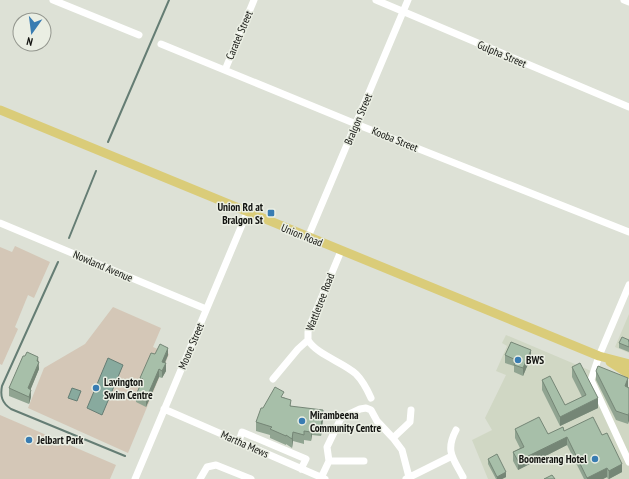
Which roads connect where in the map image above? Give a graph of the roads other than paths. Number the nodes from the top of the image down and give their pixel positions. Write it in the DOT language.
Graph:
graph roads {
  1 [pos="53,0"];
  2 [pos="254,0"];
  3 [pos="376,0"];
  4 [pos="408,0"];
  5 [pos="624,0"];
  6 [pos="629,2"];
  7 [pos="403,12"];
  8 [pos="139,35"];
  9 [pos="161,44"];
  10 [pos="225,70"];
  11 [pos="629,107"];
  12 [pos="0,110"];
  13 [pos="356,124"];
  14 [pos="247,213"];
  15 [pos="0,223"];
  16 [pos="629,232"];
  17 [pos="308,237"];
  18 [pos="341,251"];
  19 [pos="629,285"];
  20 [pos="206,309"];
  21 [pos="308,340"];
  22 [pos="602,358"];
  23 [pos="629,364"];
  24 [pos="629,374"];
  25 [pos="273,379"];
  26 [pos="371,398"];
  27 [pos="164,410"];
  28 [pos="411,410"];
  29 [pos="456,430"];
  30 [pos="393,438"];
  31 [pos="239,441"];
  32 [pos="452,456"];
  33 [pos="329,461"];
  34 [pos="364,461"];
  35 [pos="629,462"];
  36 [pos="301,469"];
  37 [pos="463,477"];
  38 [pos="323,478"];
  39 [pos="407,478"];
  40 [pos="135,479"];
  41 [pos="200,479"];
  42 [pos="251,479"];
  1 -- 8 [label="street"];
  2 -- 10 [label="street, Caratel Street"];
  3 -- 7 [label="street, Gulpha Street"];
  4 -- 7 [label="street, Bralgon Street"];
  5 -- 6 [label="street"];
  7 -- 11 [label="street, Gulpha Street"];
  7 -- 13 [label="street, Bralgon Street"];
  9 -- 10 [label="street, Kooba Street"];
  10 -- 13 [label="street, Kooba Street"];
  12 -- 14 [label="main road, Union Road"];
  13 -- 16 [label="street, Kooba Street"];
  13 -- 17 [label="street, Bralgon Street"];
  14 -- 17 [label="main road, Union Road"];
  14 -- 20 [label="street, Moore Street"];
  15 -- 20 [label="street, Nowland Avenue"];
  17 -- 18 [label="main road, Union Road"];
  18 -- 21 [label="street, Wattletree Road"];
  18 -- 22 [label="main road, Union Road"];
  19 -- 22 [label="street"];
  20 -- 27 [label="street, Moore Street"];
  21 -- 25 [label="street"];
  21 -- 26 [label="street, Wattletree Road"];
  22 -- 23 [label="main road, Union Road"];
  22 -- 24 [label="main road, Union Road"];
  22 -- 35 [label="street"];
  27 -- 31 [label="street, Martha Mews"];
  27 -- 40 [label="street, Moore Street"];
  28 -- 30 [label="street"];
  29 -- 32 [label="street"];
  30 -- 33 [label="street"];
  30 -- 39 [label="street"];
  31 -- 36 [label="street, Martha Mews"];
  31 -- 36 [label="street"];
  32 -- 37 [label="street"];
  32 -- 39 [label="street"];
  33 -- 34 [label="street"];
  33 -- 38 [label="street"];
  36 -- 38 [label="street, Martha Mews"];
  41 -- 42 [label="street"];
}
